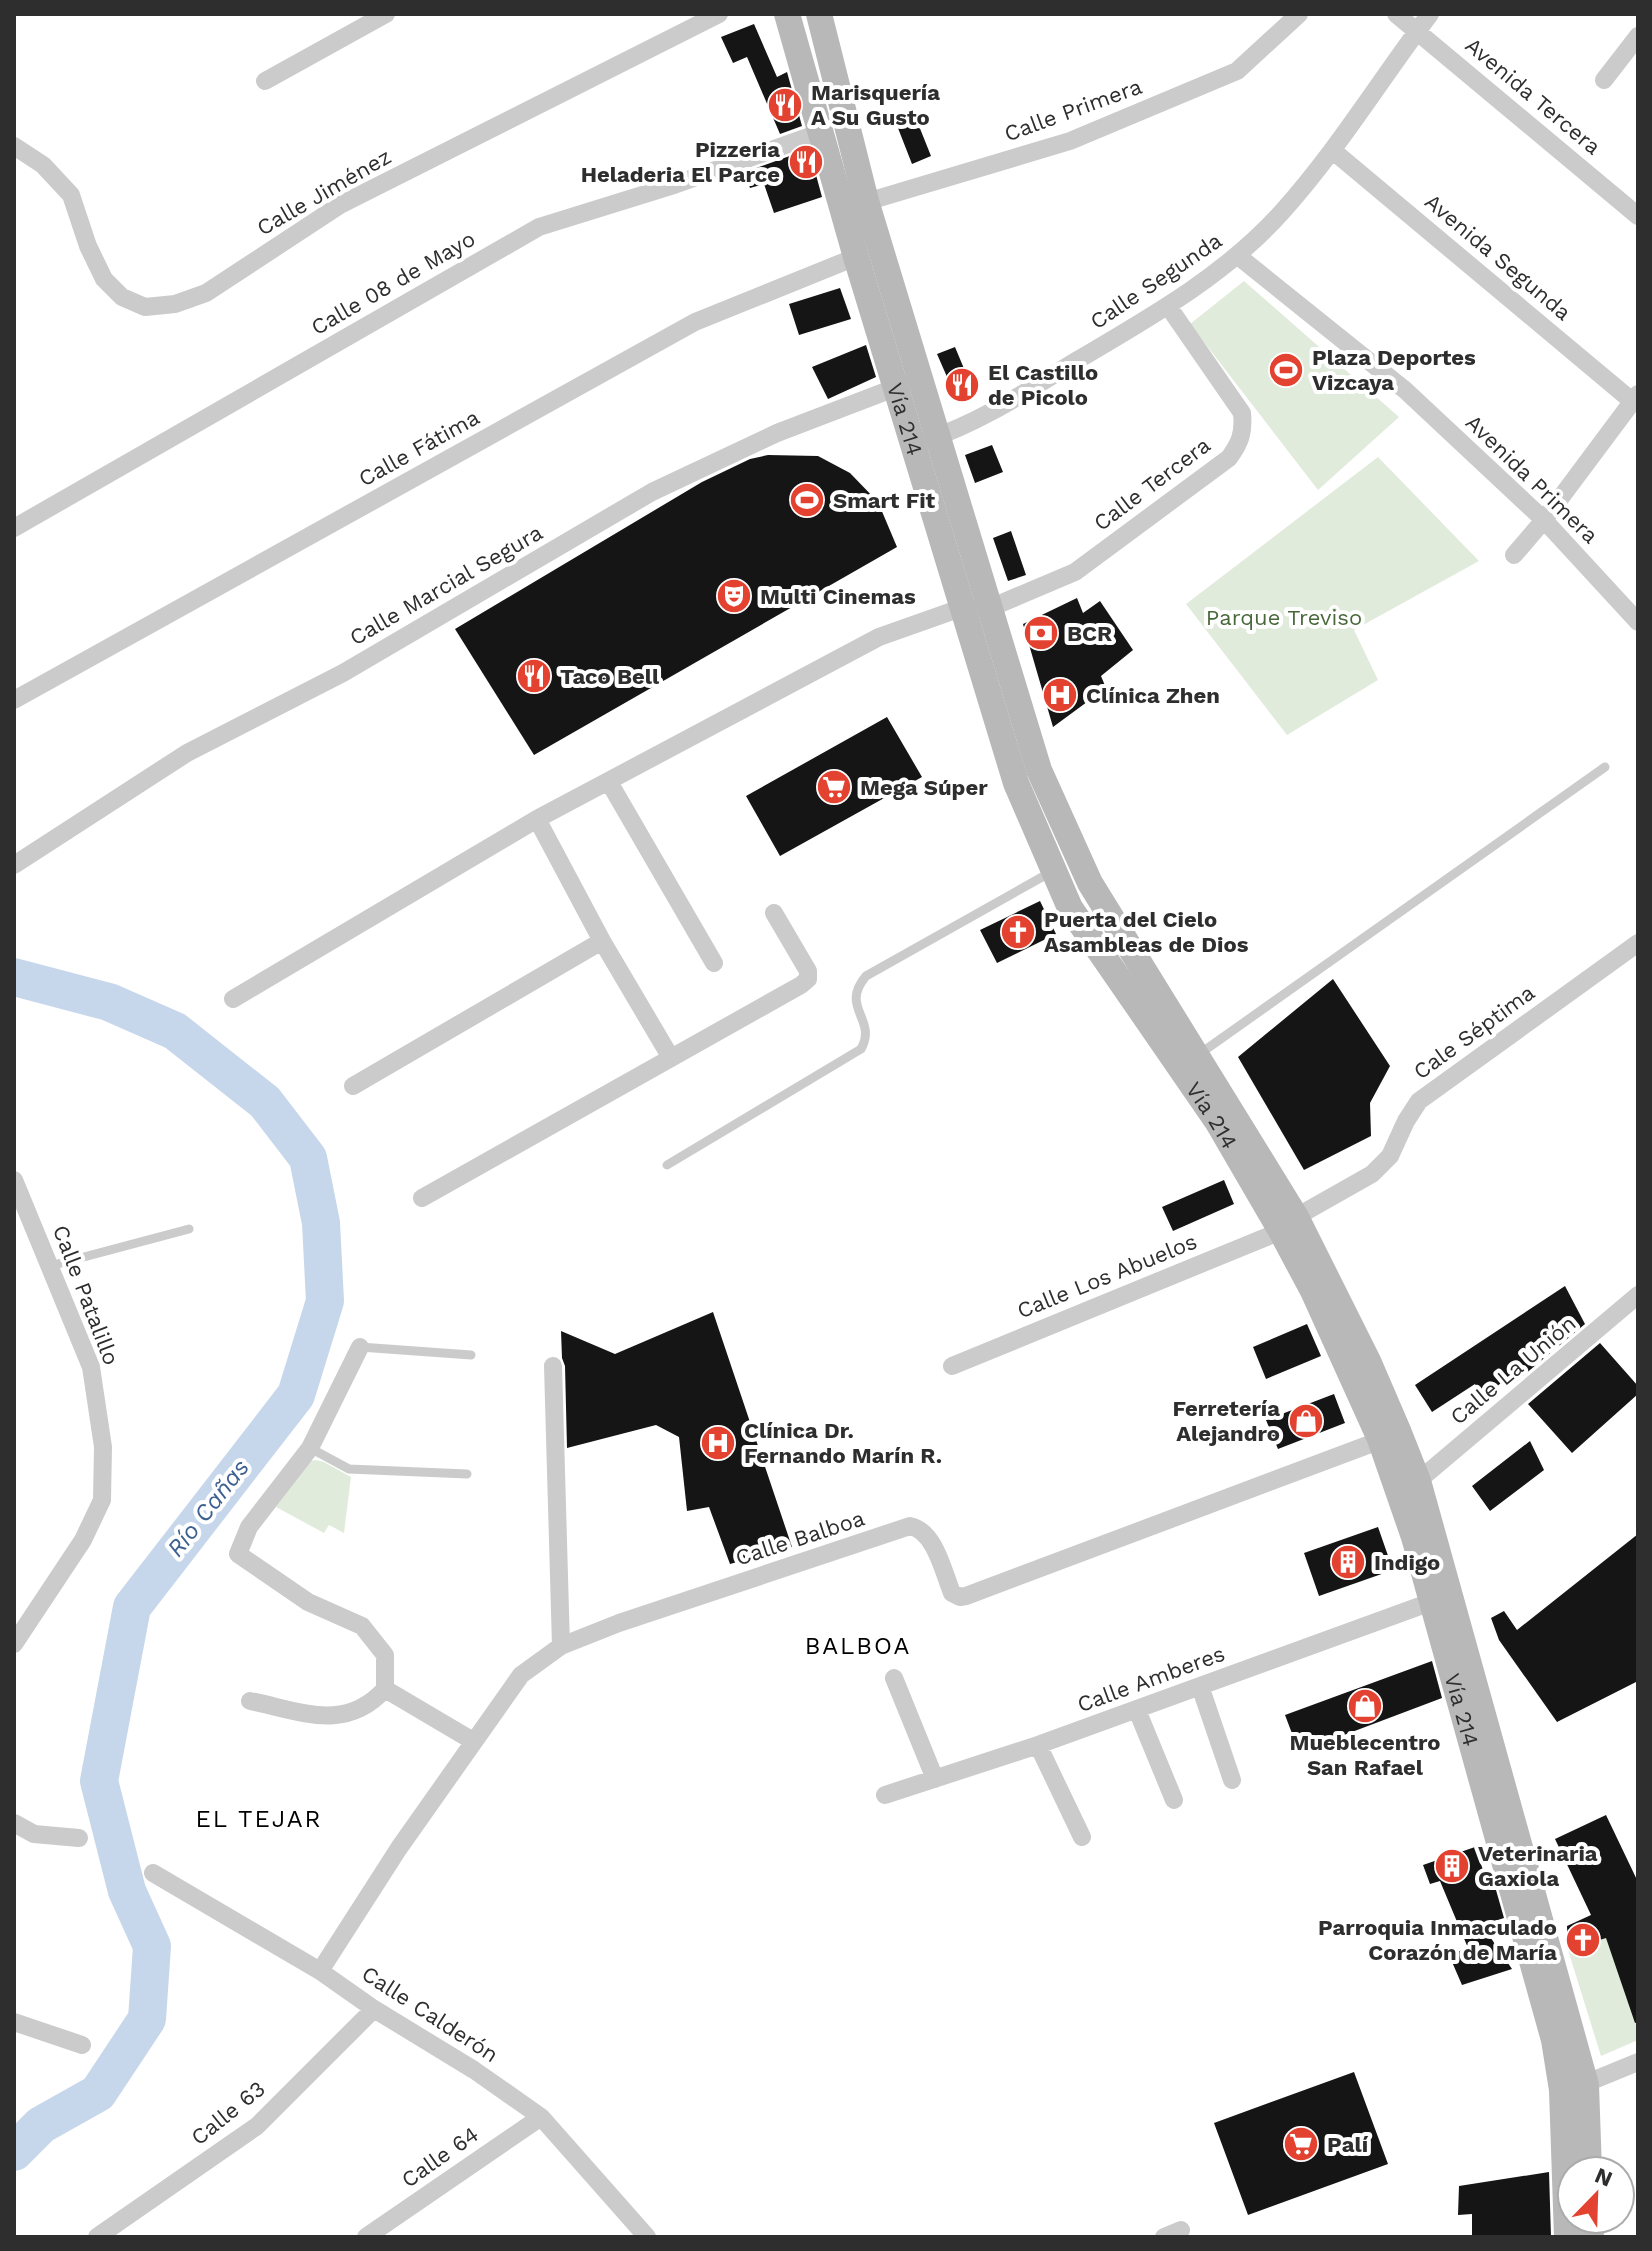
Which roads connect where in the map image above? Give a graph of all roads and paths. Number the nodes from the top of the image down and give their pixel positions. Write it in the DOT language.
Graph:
graph roads {
  1 [pos="386,14"];
  2 [pos="719,14"];
  3 [pos="787,14"];
  4 [pos="819,14"];
  5 [pos="1299,14"];
  6 [pos="1396,14"];
  7 [pos="1430,14"];
  8 [pos="1418,30"];
  9 [pos="1638,36"];
  10 [pos="1604,80"];
  11 [pos="265,81"];
  12 [pos="819,133"];
  13 [pos="14,146"];
  14 [pos="1332,150"];
  15 [pos="854,206"];
  16 [pos="1638,216"];
  17 [pos="1238,256"];
  18 [pos="856,257"];
  19 [pos="1168,306"];
  20 [pos="907,383"];
  21 [pos="1635,397"];
  22 [pos="938,436"];
  23 [pos="913,445"];
  24 [pos="1544,520"];
  25 [pos="14,528"];
  26 [pos="1514,555"];
  27 [pos="961,608"];
  28 [pos="990,608"];
  29 [pos="1638,621"];
  30 [pos="14,700"];
  31 [pos="1605,767"];
  32 [pos="609,782"];
  33 [pos="537,819"];
  34 [pos="14,865"];
  35 [pos="1054,870"];
  36 [pos="774,913"];
  37 [pos="602,941"];
  38 [pos="1638,943"];
  39 [pos="714,963"];
  40 [pos="233,999"];
  41 [pos="1198,1055"];
  42 [pos="671,1058"];
  43 [pos="353,1086"];
  44 [pos="667,1165"];
  45 [pos="16,1187"];
  46 [pos="422,1198"];
  47 [pos="1288,1224"];
  48 [pos="189,1229"];
  49 [pos="50,1266"];
  50 [pos="1638,1295"];
  51 [pos="360,1347"];
  52 [pos="471,1355"];
  53 [pos="553,1366"];
  54 [pos="952,1366"];
  55 [pos="1390,1436"];
  56 [pos="310,1448"];
  57 [pos="467,1474"];
  58 [pos="1418,1481"];
  59 [pos="1431,1602"];
  60 [pos="14,1644"];
  61 [pos="561,1646"];
  62 [pos="894,1678"];
  63 [pos="1200,1686"];
  64 [pos="385,1689"];
  65 [pos="250,1701"];
  66 [pos="1137,1710"];
  67 [pos="473,1741"];
  68 [pos="1038,1745"];
  69 [pos="935,1779"];
  70 [pos="1232,1780"];
  71 [pos="885,1795"];
  72 [pos="1174,1800"];
  73 [pos="14,1823"];
  74 [pos="1082,1837"];
  75 [pos="79,1838"];
  76 [pos="153,1873"];
  77 [pos="320,1971"];
  78 [pos="374,2009"];
  79 [pos="14,2022"];
  80 [pos="82,2045"];
  81 [pos="1638,2062"];
  82 [pos="1574,2088"];
  83 [pos="541,2117"];
  84 [pos="1586,2155"];
  85 [pos="97,2237"];
  86 [pos="366,2237"];
  87 [pos="647,2237"];
  88 [pos="1567,2237"];
  1 -- 11 [label="street"];
  2 -- 13 [label="street, Calle Jiménez"];
  3 -- 12 [label="main road, Vía 214"];
  4 -- 15 [label="main road, Vía 214"];
  5 -- 15 [label="street, Calle Primera"];
  6 -- 8 [label="street, Avenida Tercera"];
  7 -- 8 [label="street, Calle Segunda"];
  8 -- 14 [label="street, Calle Segunda"];
  8 -- 16 [label="street, Avenida Tercera"];
  9 -- 10 [label="street"];
  12 -- 15 [label="main road, Vía 214"];
  12 -- 25 [label="street, Calle 08 de Mayo"];
  14 -- 17 [label="street, Calle Segunda"];
  14 -- 21 [label="street, Avenida Segunda"];
  15 -- 18 [label="main road, Vía 214"];
  15 -- 20 [label="main road, Vía 214"];
  17 -- 19 [label="street, Calle Segunda"];
  17 -- 24 [label="street, Avenida Primera"];
  18 -- 20 [label="main road, Vía 214"];
  18 -- 30 [label="street, Calle Fátima"];
  19 -- 22 [label="street, Calle Segunda"];
  19 -- 28 [label="street, Calle Tercera"];
  20 -- 22 [label="main road, Vía 214"];
  20 -- 23 [label="main road, Vía 214"];
  20 -- 34 [label="street, Calle Marcial Segura"];
  21 -- 24 [label="street"];
  22 -- 23 [label="street, Calle Segunda"];
  22 -- 28 [label="main road, Vía 214"];
  23 -- 27 [label="main road, Vía 214"];
  24 -- 26 [label="street"];
  24 -- 29 [label="street, Avenida Primera"];
  27 -- 28 [label="street"];
  27 -- 32 [label="street"];
  27 -- 35 [label="main road, Vía 214"];
  28 -- 41 [label="main road, Vía 214"];
  31 -- 41 [label="lane"];
  32 -- 33 [label="street"];
  32 -- 39 [label="street"];
  33 -- 37 [label="street"];
  33 -- 40 [label="street"];
  35 -- 44 [label="lane"];
  35 -- 47 [label="main road, Vía 214"];
  36 -- 42 [label="street"];
  37 -- 42 [label="street"];
  37 -- 43 [label="street"];
  38 -- 47 [label="street, Cale Séptima"];
  41 -- 47 [label="main road, Vía 214"];
  42 -- 46 [label="street"];
  45 -- 49 [label="street, Calle Patalillo"];
  47 -- 54 [label="street, Calle Los Abuelos"];
  47 -- 55 [label="main road, Vía 214"];
  48 -- 49 [label="lane"];
  49 -- 60 [label="street, Calle Patalillo"];
  50 -- 58 [label="street, Calle La Unión"];
  51 -- 52 [label="lane"];
  51 -- 56 [label="street"];
  53 -- 61 [label="street"];
  55 -- 58 [label="main road, Vía 214"];
  55 -- 59 [label="main road, Vía 214"];
  55 -- 61 [label="street, Calle Balboa"];
  56 -- 57 [label="lane"];
  56 -- 64 [label="street"];
  58 -- 82 [label="main road, Vía 214"];
  59 -- 63 [label="street, Calle Amberes"];
  59 -- 82 [label="main road, Vía 214"];
  61 -- 67 [label="street, Calle Balboa"];
  62 -- 69 [label="street"];
  63 -- 66 [label="street, Calle Amberes"];
  63 -- 70 [label="street"];
  64 -- 65 [label="street"];
  64 -- 67 [label="street"];
  66 -- 68 [label="street, Calle Amberes"];
  66 -- 72 [label="street"];
  67 -- 77 [label="street, Calle Balboa"];
  68 -- 69 [label="street, Calle Amberes"];
  68 -- 74 [label="street"];
  69 -- 71 [label="street, Calle Amberes"];
  73 -- 75 [label="street"];
  76 -- 77 [label="street, Calle Calderón"];
  77 -- 78 [label="street, Calle Calderón"];
  78 -- 83 [label="street, Calle Calderón"];
  78 -- 85 [label="street, Calle 63"];
  79 -- 80 [label="street"];
  81 -- 82 [label="street"];
  82 -- 84 [label="main road, Vía 214"];
  82 -- 88 [label="main road, Vía 214"];
  83 -- 86 [label="street, Calle 64"];
  83 -- 87 [label="street, Calle Calderón"];
}
